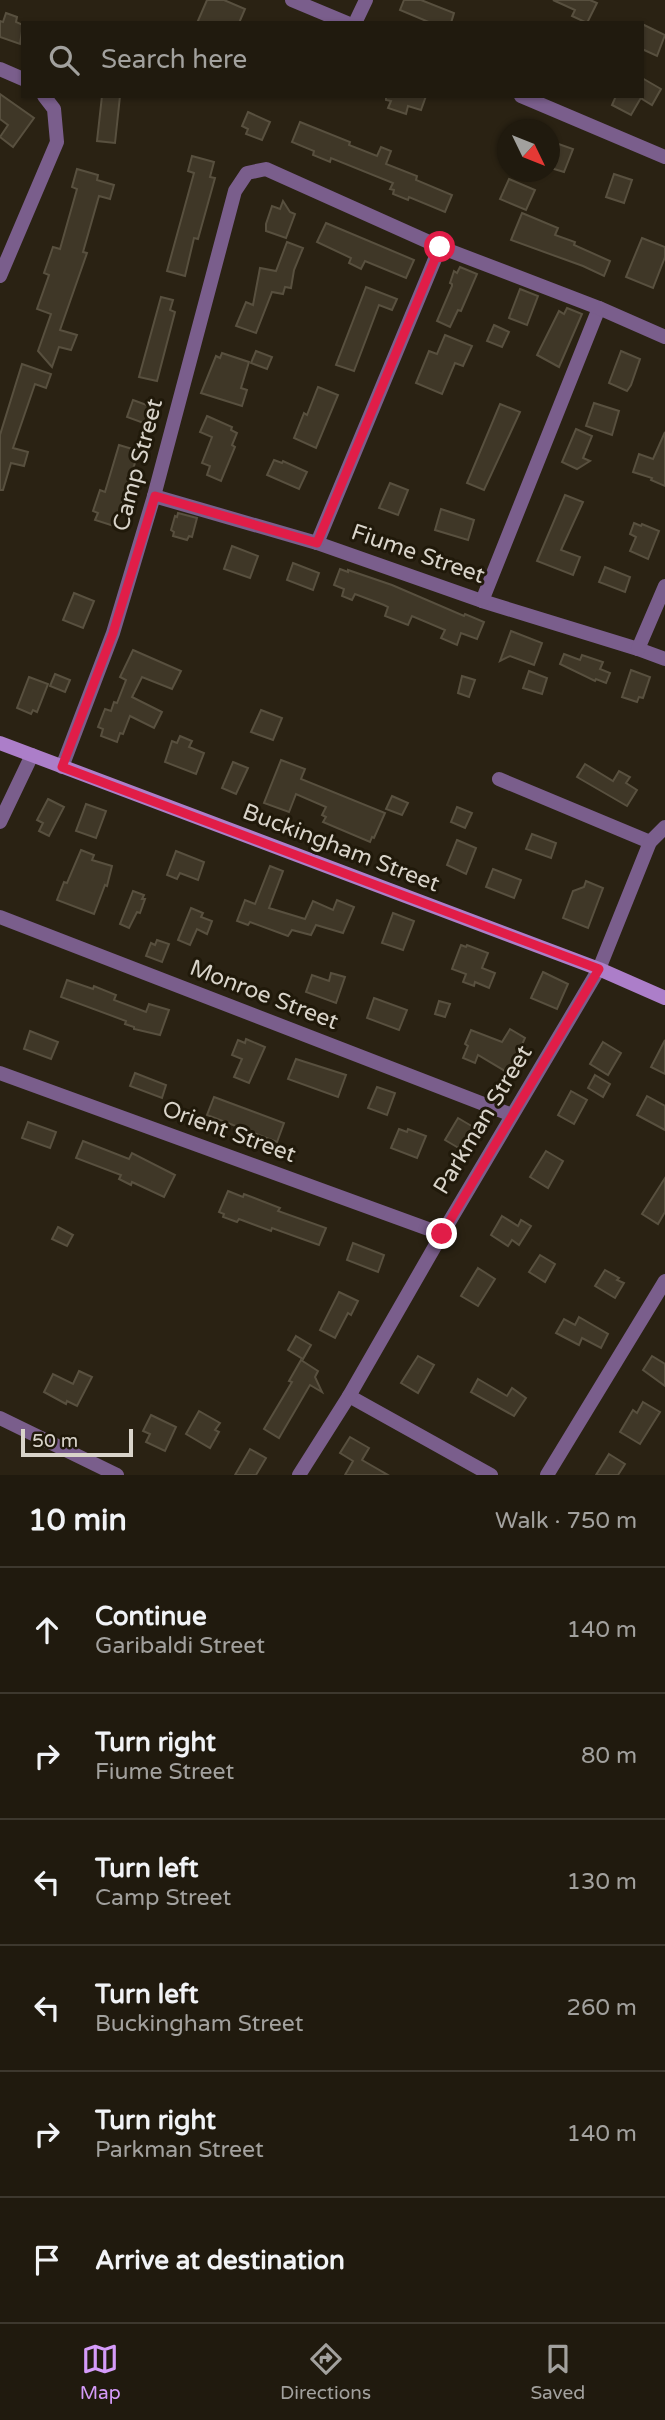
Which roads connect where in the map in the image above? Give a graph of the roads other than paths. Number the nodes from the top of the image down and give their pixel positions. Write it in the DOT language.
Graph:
graph roads {
  1 [pos="292,0"];
  2 [pos="366,0"];
  3 [pos="342,21"];
  4 [pos="356,21"];
  5 [pos="0,69"];
  6 [pos="21,78"];
  7 [pos="46,98"];
  8 [pos="526,98"];
  9 [pos="663,152"];
  10 [pos="440,247"];
  11 [pos="0,276"];
  12 [pos="599,308"];
  13 [pos="665,337"];
  14 [pos="155,496"];
  15 [pos="317,543"];
  16 [pos="665,586"];
  17 [pos="482,601"];
  18 [pos="638,649"];
  19 [pos="665,659"];
  20 [pos="0,743"];
  21 [pos="32,755"];
  22 [pos="62,767"];
  23 [pos="499,779"];
  24 [pos="0,822"];
  25 [pos="665,827"];
  26 [pos="650,842"];
  27 [pos="0,917"];
  28 [pos="599,969"];
  29 [pos="665,998"];
  30 [pos="0,1073"];
  31 [pos="512,1115"];
  32 [pos="442,1234"];
  33 [pos="665,1281"];
  34 [pos="349,1396"];
  35 [pos="0,1418"];
  36 [pos="117,1475"];
  37 [pos="299,1475"];
  38 [pos="491,1475"];
  39 [pos="547,1475"];
  1 -- 3 [label="street"];
  2 -- 4 [label="street"];
  5 -- 6 [label="street"];
  7 -- 11 [label="street"];
  8 -- 9 [label="street"];
  10 -- 12 [label="street"];
  10 -- 14 [label="street, Camp Street"];
  10 -- 15 [label="street"];
  12 -- 13 [label="street"];
  12 -- 17 [label="street"];
  14 -- 15 [label="street, Fiume Street"];
  14 -- 22 [label="street, Camp Street"];
  15 -- 17 [label="street, Fiume Street"];
  16 -- 18 [label="street"];
  17 -- 18 [label="street, Fiume Street"];
  18 -- 19 [label="street, Fiume Street"];
  20 -- 21 [label="main road, Buckingham Street"];
  21 -- 22 [label="main road, Buckingham Street"];
  21 -- 24 [label="street"];
  22 -- 28 [label="main road, Buckingham Street"];
  23 -- 26 [label="street"];
  25 -- 26 [label="street"];
  26 -- 28 [label="street, Parkman Street"];
  27 -- 31 [label="street, Monroe Street"];
  28 -- 29 [label="main road, Buckingham Street"];
  28 -- 31 [label="street, Parkman Street"];
  30 -- 32 [label="street, Orient Street"];
  31 -- 32 [label="street, Parkman Street"];
  32 -- 34 [label="street, Parkman Street"];
  33 -- 39 [label="street"];
  34 -- 37 [label="street, Parkman Street"];
  34 -- 38 [label="street"];
  35 -- 36 [label="street"];
}
